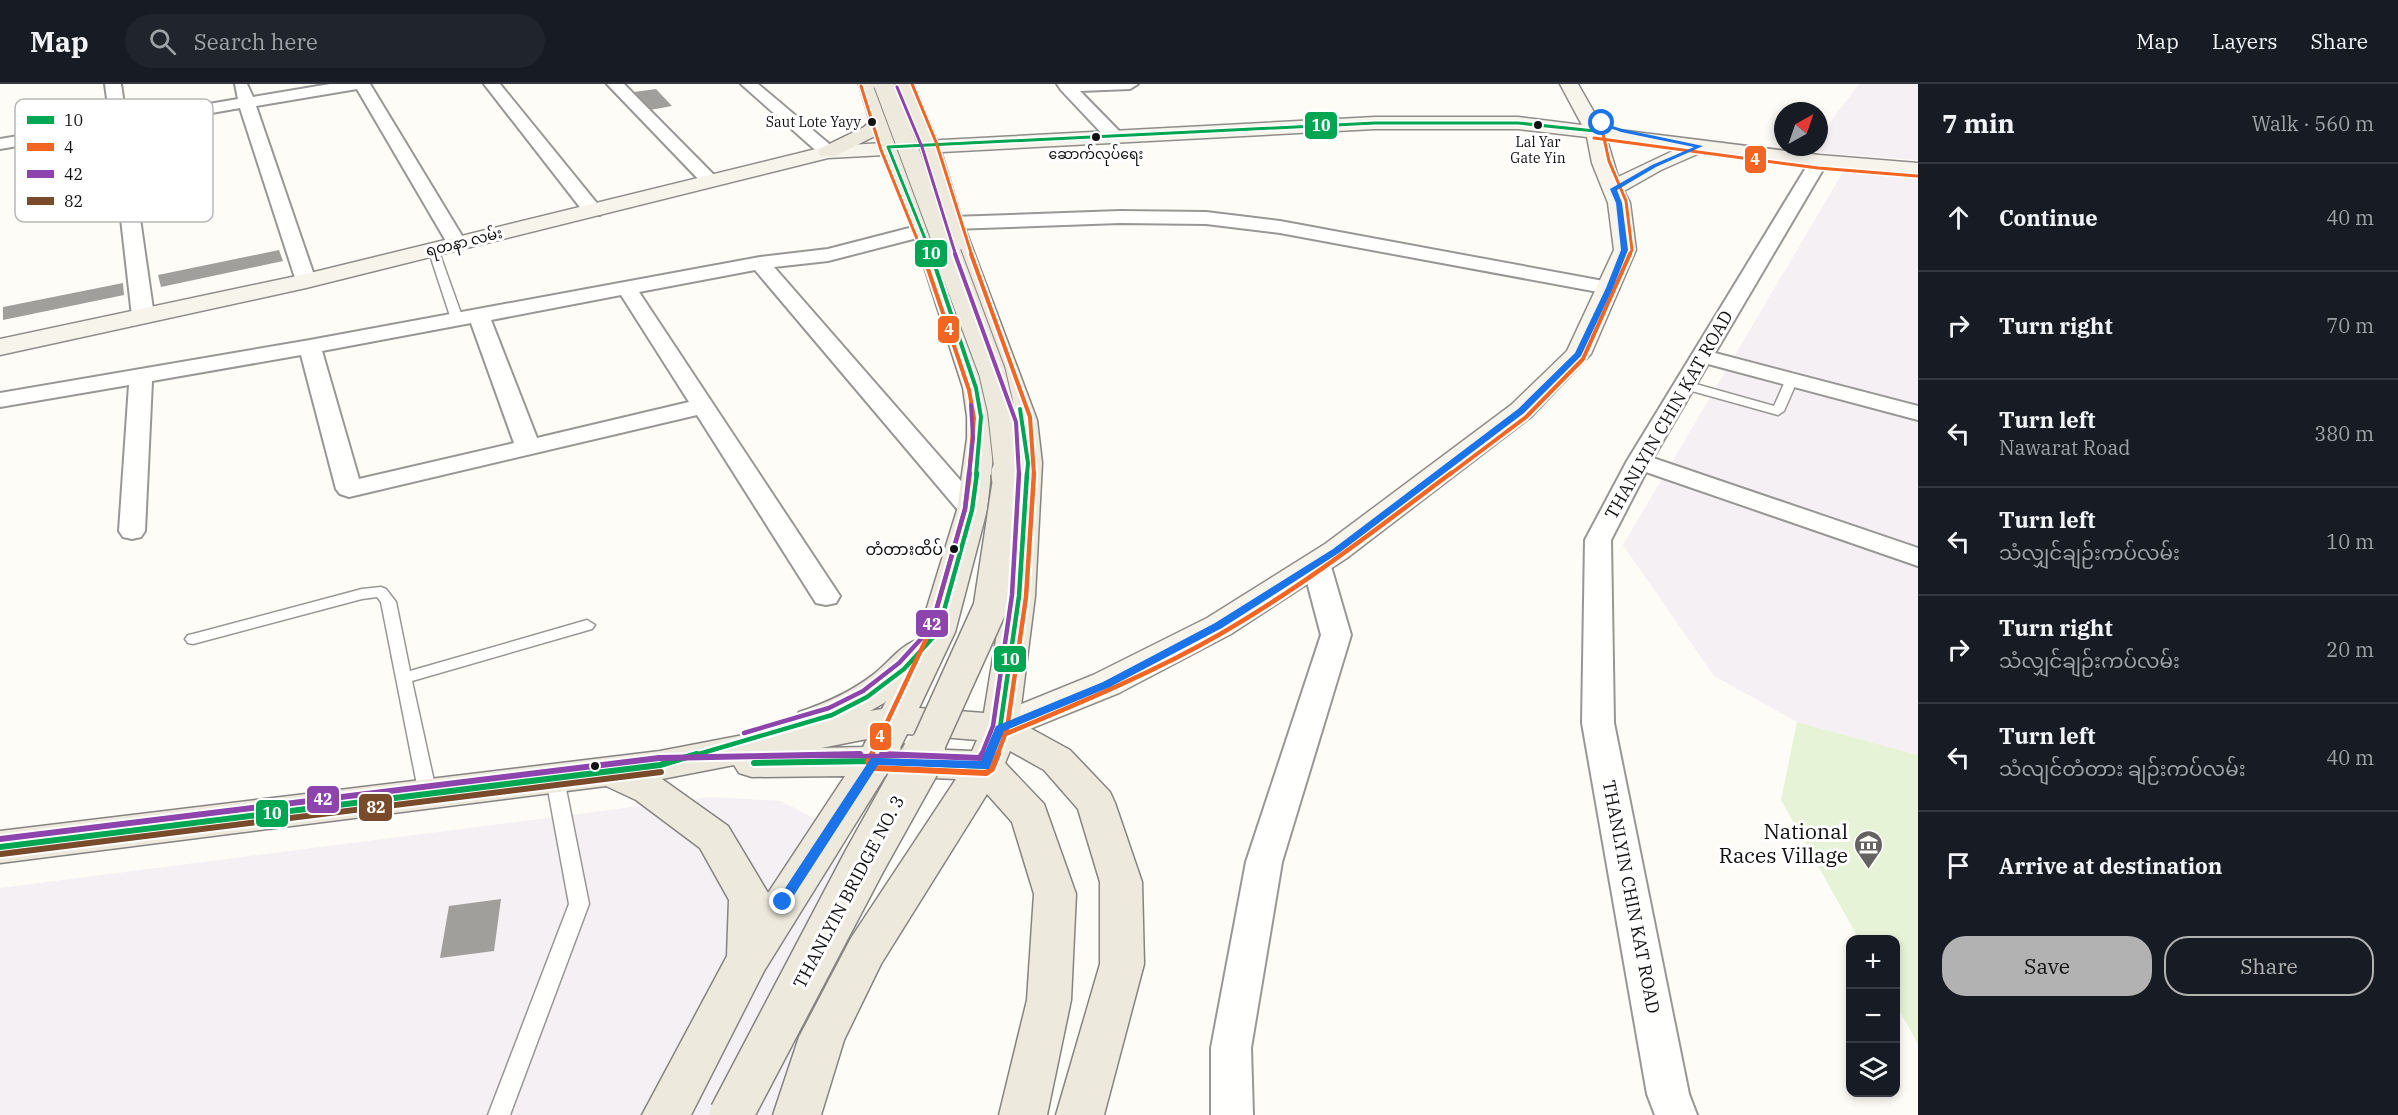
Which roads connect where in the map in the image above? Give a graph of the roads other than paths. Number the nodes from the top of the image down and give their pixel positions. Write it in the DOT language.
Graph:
graph roads {
  1 [pos="113,84"];
  2 [pos="240,84"];
  3 [pos="358,84"];
  4 [pos="363,84"];
  5 [pos="492,84"];
  6 [pos="615,84"];
  7 [pos="749,84"];
  8 [pos="868,84"];
  9 [pos="884,84"];
  10 [pos="904,84"];
  11 [pos="1130,84"];
  12 [pos="1569,84"];
  13 [pos="1066,86"];
  14 [pos="116,99"];
  15 [pos="246,102"];
  16 [pos="1578,105"];
  17 [pos="213,108"];
  18 [pos="881,120"];
  19 [pos="1518,123"];
  20 [pos="1595,131"];
  21 [pos="1116,138"];
  22 [pos="15,142"];
  23 [pos="0,144"];
  24 [pos="929,145"];
  25 [pos="1700,146"];
  26 [pos="888,147"];
  27 [pos="828,152"];
  28 [pos="1819,161"];
  29 [pos="1602,163"];
  30 [pos="1918,169"];
  31 [pos="710,182"];
  32 [pos="1613,189"];
  33 [pos="593,211"];
  34 [pos="132,222"];
  35 [pos="952,223"];
  36 [pos="923,229"];
  37 [pos="457,243"];
  38 [pos="433,249"];
  39 [pos="760,262"];
  40 [pos="306,281"];
  41 [pos="626,286"];
  42 [pos="1609,288"];
  43 [pos="143,316"];
  44 [pos="468,317"];
  45 [pos="0,347"];
  46 [pos="310,347"];
  47 [pos="1702,356"];
  48 [pos="141,376"];
  49 [pos="1792,379"];
  50 [pos="1685,385"];
  51 [pos="0,400"];
  52 [pos="704,406"];
  53 [pos="1918,413"];
  54 [pos="528,447"];
  55 [pos="1639,461"];
  56 [pos="972,510"];
  57 [pos="132,531"];
  58 [pos="1918,556"];
  59 [pos="1316,563"];
  60 [pos="826,596"];
  61 [pos="587,625"];
  62 [pos="938,632"];
  63 [pos="193,639"];
  64 [pos="404,678"];
  65 [pos="895,720"];
  66 [pos="992,747"];
  67 [pos="875,761"];
  68 [pos="660,765"];
  69 [pos="611,772"];
  70 [pos="555,779"];
  71 [pos="428,795"];
  72 [pos="0,847"];
  73 [pos="749,958"];
  74 [pos="499,1115"];
  75 [pos="666,1115"];
  76 [pos="731,1115"];
  77 [pos="796,1115"];
  78 [pos="1023,1115"];
  79 [pos="1080,1115"];
  80 [pos="1232,1115"];
  81 [pos="1676,1115"];
  1 -- 14 [label="street"];
  2 -- 15 [label="street"];
  3 -- 15 [label="street"];
  4 -- 37 [label="street"];
  5 -- 33 [label="street"];
  6 -- 31 [label="street"];
  7 -- 27 [label="street"];
  8 -- 18 [label="main road"];
  9 -- 76 [label="main road, THANLYIN BRIDGE NO. 3, bridge"];
  10 -- 24 [label="main road"];
  11 -- 13 [label="street"];
  12 -- 16 [label="main road"];
  13 -- 21 [label="street"];
  15 -- 17 [label="street"];
  15 -- 40 [label="street"];
  16 -- 19 [label="main road"];
  16 -- 20 [label="main road"];
  16 -- 25 [label="main road"];
  18 -- 26 [label="main road"];
  18 -- 27 [label="main road"];
  19 -- 20 [label="main road"];
  19 -- 21 [label="main road, ရတနာ လမ်း"];
  19 -- 29 [label="main road"];
  20 -- 25 [label="main road"];
  20 -- 29 [label="main road"];
  21 -- 24 [label="main road, ရတနာ လမ်း"];
  22 -- 23 [label="street"];
  24 -- 26 [label="main road, ရတနာ လမ်း"];
  24 -- 35 [label="main road"];
  25 -- 28 [label="main road"];
  25 -- 32 [label="main road"];
  26 -- 27 [label="main road, ရတနာ လမ်း"];
  26 -- 36 [label="main road"];
  27 -- 31 [label="main road, ရတနာ လမ်း"];
  28 -- 30 [label="main road"];
  28 -- 47 [label="street, THANLYIN CHIN KAT ROAD"];
  29 -- 32 [label="main road"];
  31 -- 33 [label="main road, ရတနာ လမ်း"];
  32 -- 42 [label="main road"];
  33 -- 37 [label="main road, ရတနာ လမ်း"];
  34 -- 43 [label="street"];
  35 -- 36 [label="street"];
  35 -- 42 [label="street"];
  35 -- 66 [label="main road"];
  36 -- 39 [label="street"];
  36 -- 56 [label="main road"];
  37 -- 38 [label="main road, ရတနာ လမ်း"];
  38 -- 40 [label="main road, ရတနာ လမ်း"];
  38 -- 44 [label="lane"];
  39 -- 41 [label="street"];
  39 -- 56 [label="street"];
  40 -- 43 [label="main road, ရတနာ လမ်း"];
  41 -- 44 [label="street"];
  41 -- 52 [label="street"];
  42 -- 59 [label="main road"];
  43 -- 45 [label="main road, ရတနာ လမ်း"];
  44 -- 46 [label="street"];
  44 -- 54 [label="street"];
  46 -- 48 [label="street"];
  46 -- 54 [label="street"];
  47 -- 49 [label="street"];
  47 -- 50 [label="street, THANLYIN CHIN KAT ROAD"];
  48 -- 51 [label="street"];
  48 -- 57 [label="street"];
  49 -- 50 [label="lane"];
  49 -- 53 [label="street"];
  50 -- 55 [label="street, THANLYIN CHIN KAT ROAD"];
  52 -- 54 [label="street"];
  52 -- 60 [label="street"];
  55 -- 58 [label="street"];
  55 -- 81 [label="street, THANLYIN CHIN KAT ROAD"];
  56 -- 62 [label="main road"];
  59 -- 66 [label="main road"];
  59 -- 80 [label="street"];
  61 -- 64 [label="lane"];
  62 -- 65 [label="main road"];
  62 -- 68 [label="main road"];
  63 -- 64 [label="lane"];
  64 -- 71 [label="lane"];
  65 -- 66 [label="main road"];
  65 -- 67 [label="main road"];
  65 -- 68 [label="main road"];
  66 -- 67 [label="main road"];
  66 -- 77 [label="main road"];
  66 -- 78 [label="main road"];
  66 -- 79 [label="main road"];
  67 -- 68 [label="main road"];
  67 -- 73 [label="main road"];
  68 -- 69 [label="main road"];
  69 -- 70 [label="main road"];
  69 -- 73 [label="main road"];
  70 -- 71 [label="main road"];
  70 -- 74 [label="lane"];
  71 -- 72 [label="main road"];
  73 -- 75 [label="main road"];
}
